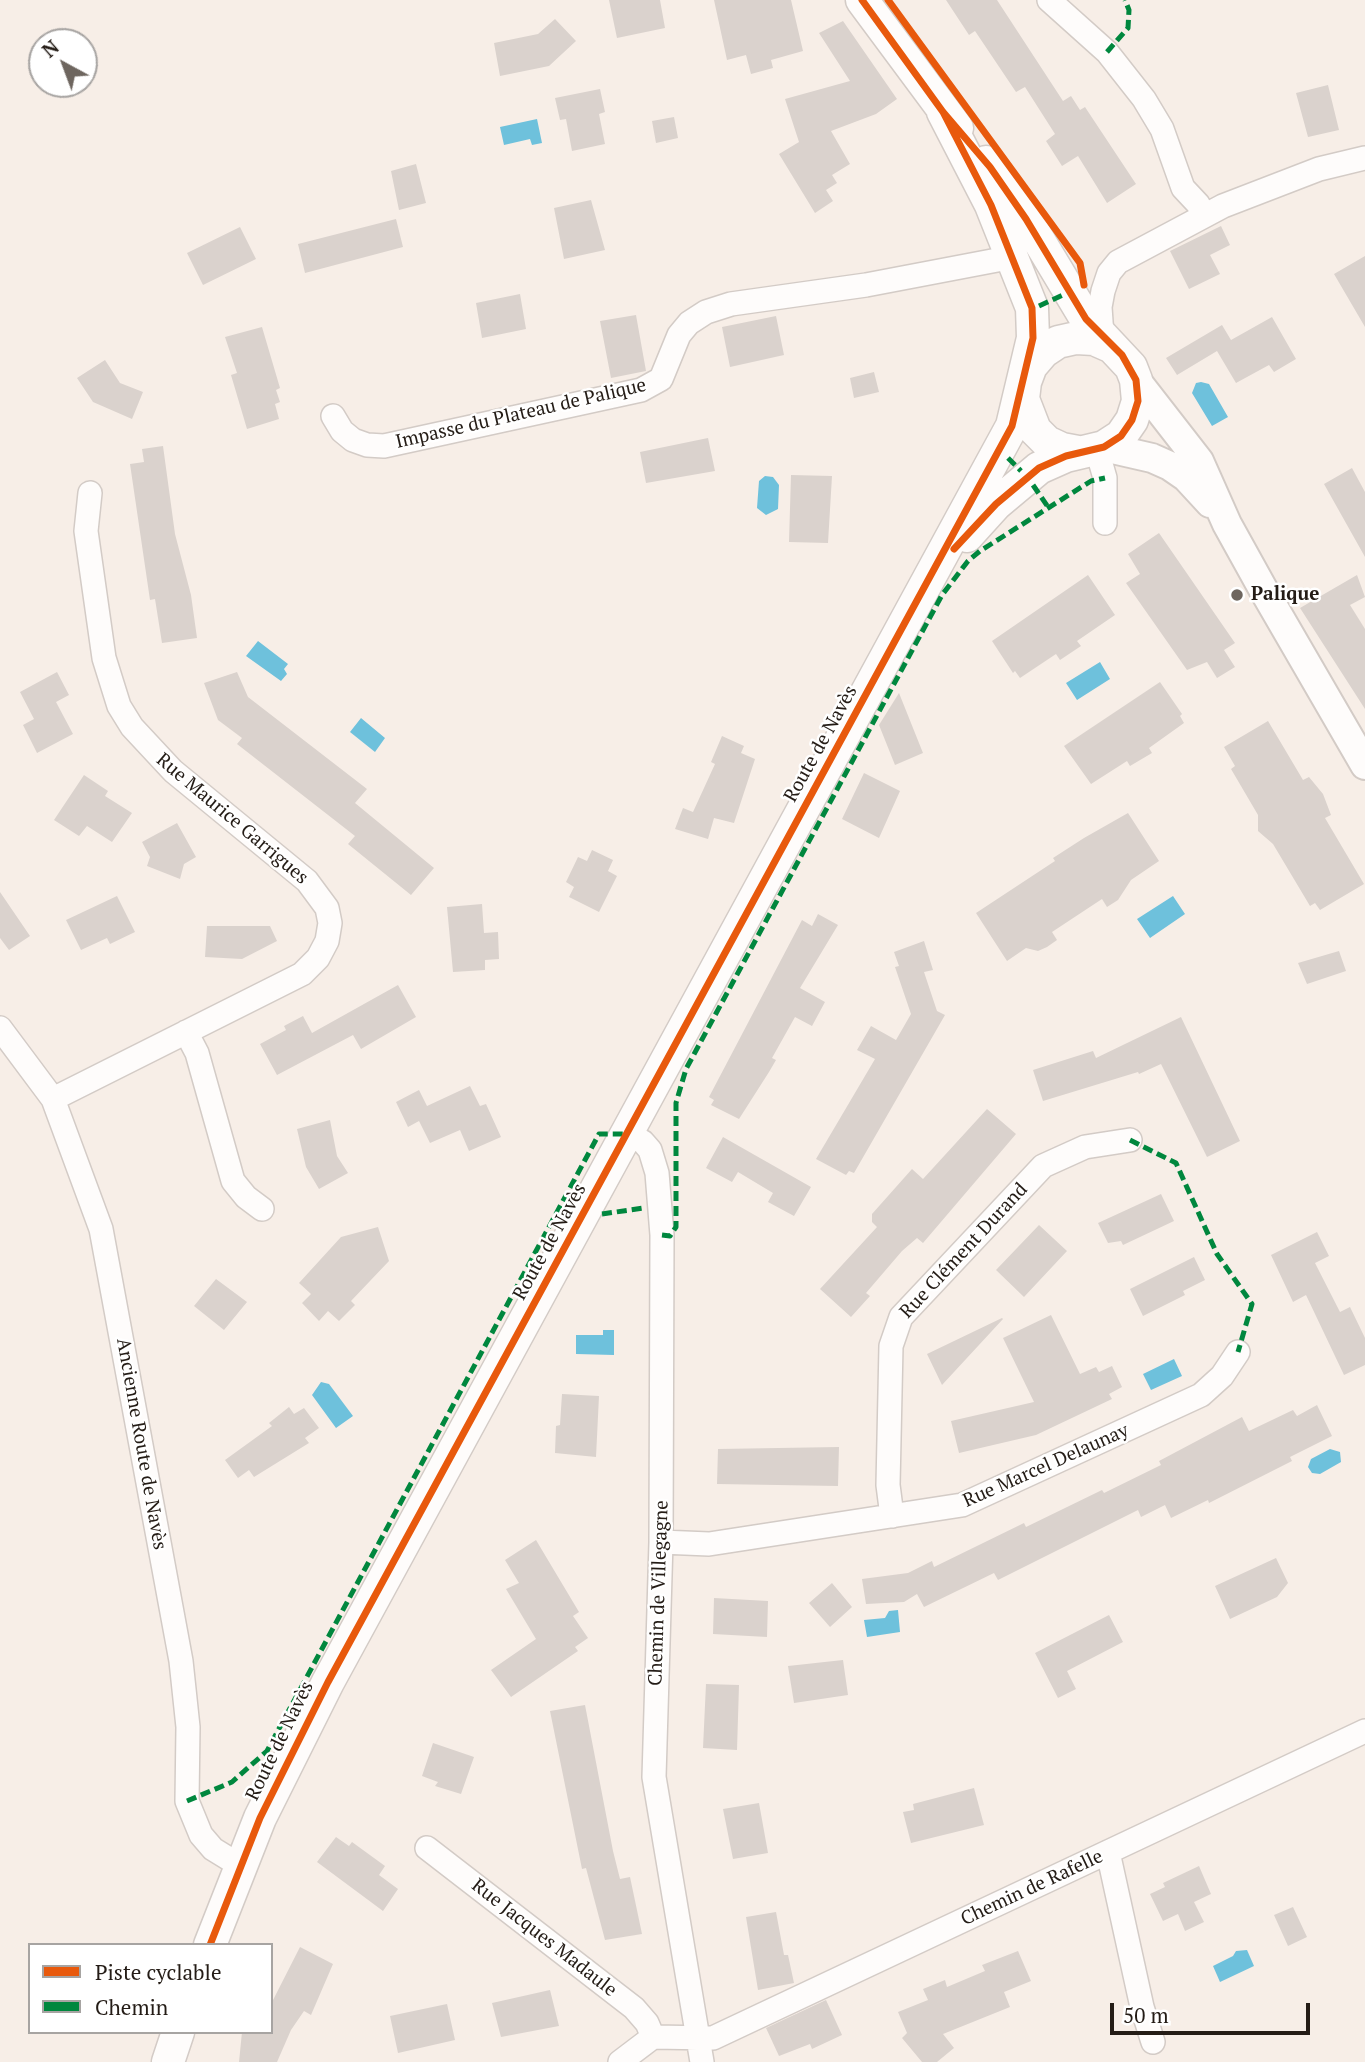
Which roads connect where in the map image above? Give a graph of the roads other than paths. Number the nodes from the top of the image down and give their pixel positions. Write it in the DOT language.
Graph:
graph roads {
  1 [pos="862,0"];
  2 [pos="1049,0"];
  3 [pos="943,112"];
  4 [pos="1365,158"];
  5 [pos="1204,216"];
  6 [pos="1013,257"];
  7 [pos="1106,341"];
  8 [pos="1136,380"];
  9 [pos="1025,382"];
  10 [pos="333,416"];
  11 [pos="1093,450"];
  12 [pos="90,493"];
  13 [pos="1105,523"];
  14 [pos="1227,524"];
  15 [pos="939,565"];
  16 [pos="1365,765"];
  17 [pos="0,1028"];
  18 [pos="186,1032"];
  19 [pos="53,1099"];
  20 [pos="627,1134"];
  21 [pos="1130,1140"];
  22 [pos="262,1209"];
  23 [pos="1238,1352"];
  24 [pos="892,1516"];
  25 [pos="661,1542"];
  26 [pos="1365,1731"];
  27 [pos="426,1848"];
  28 [pos="1108,1852"];
  29 [pos="239,1865"];
  30 [pos="211,1943"];
  31 [pos="177,2034"];
  32 [pos="653,2037"];
  33 [pos="697,2038"];
  34 [pos="1153,2042"];
  35 [pos="168,2062"];
  36 [pos="620,2062"];
  37 [pos="702,2062"];
  1 -- 3 [label="main road"];
  2 -- 5 [label="street"];
  3 -- 6 [label="main road"];
  3 -- 7 [label="main road"];
  4 -- 5 [label="street"];
  5 -- 7 [label="street"];
  6 -- 9 [label="main road"];
  6 -- 10 [label="street, Impasse du Plateau de Palique"];
  7 -- 8 [label="main road"];
  7 -- 9 [label="main road"];
  8 -- 11 [label="main road"];
  8 -- 14 [label="street"];
  9 -- 11 [label="main road"];
  9 -- 15 [label="main road"];
  11 -- 13 [label="street"];
  11 -- 14 [label="street"];
  11 -- 15 [label="main road"];
  12 -- 18 [label="street, Rue Maurice Garrigues"];
  14 -- 16 [label="street"];
  15 -- 20 [label="main road, Route de Navès"];
  17 -- 19 [label="street, Ancienne Route de Navès"];
  18 -- 19 [label="street, Rue Maurice Garrigues"];
  18 -- 22 [label="street"];
  19 -- 29 [label="street, Ancienne Route de Navès"];
  20 -- 25 [label="street, Chemin de Villegagne"];
  20 -- 29 [label="main road, Route de Navès"];
  21 -- 24 [label="street, Rue Clément Durand"];
  23 -- 24 [label="street, Rue Marcel Delaunay"];
  24 -- 25 [label="street, Rue Marcel Delaunay"];
  25 -- 33 [label="street, Chemin de Villegagne"];
  26 -- 28 [label="street, Chemin de Rafelle"];
  27 -- 32 [label="street, Rue Jacques Madaule"];
  28 -- 33 [label="street, Chemin de Rafelle"];
  28 -- 34 [label="street"];
  29 -- 30 [label="main road, Route de Navès"];
  31 -- 35 [label="main road"];
  32 -- 33 [label="street"];
  32 -- 36 [label="street"];
  33 -- 37 [label="street, Chemin de Villegagne"];
}
